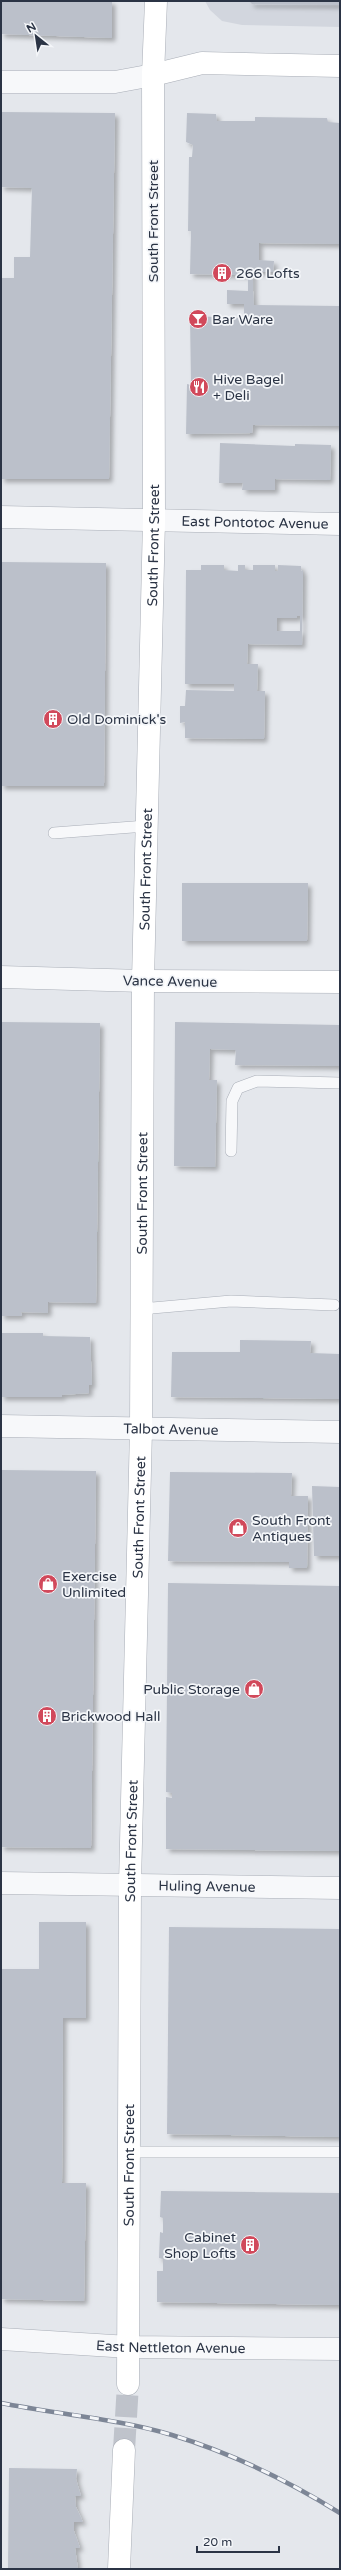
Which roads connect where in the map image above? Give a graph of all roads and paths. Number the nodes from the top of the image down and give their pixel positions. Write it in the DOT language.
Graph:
graph roads {
  1 [pos="156,1"];
  2 [pos="340,66"];
  3 [pos="153,75"];
  4 [pos="1,82"];
  5 [pos="1,517"];
  6 [pos="154,520"];
  7 [pos="340,524"];
  8 [pos="146,826"];
  9 [pos="54,833"];
  10 [pos="1,977"];
  11 [pos="143,981"];
  12 [pos="340,982"];
  13 [pos="340,1083"];
  14 [pos="230,1151"];
  15 [pos="334,1305"];
  16 [pos="141,1309"];
  17 [pos="1,1426"];
  18 [pos="140,1429"];
  19 [pos="340,1432"];
  20 [pos="1,1883"];
  21 [pos="130,1884"];
  22 [pos="340,1888"];
  23 [pos="130,2152"];
  24 [pos="340,2152"];
  25 [pos="1,2339"];
  26 [pos="129,2347"];
  27 [pos="340,2349"];
  28 [pos="128,2384"];
  29 [pos="124,2450"];
  30 [pos="119,2569"];
  1 -- 3 [label="main road, South Front Street"];
  2 -- 3 [label="main road"];
  3 -- 4 [label="street"];
  3 -- 6 [label="main road, South Front Street"];
  5 -- 6 [label="street, East Pontotoc Avenue"];
  6 -- 7 [label="street, East Pontotoc Avenue"];
  6 -- 8 [label="main road, South Front Street"];
  8 -- 9 [label="lane"];
  8 -- 11 [label="main road, South Front Street"];
  10 -- 11 [label="street, Vance Avenue"];
  11 -- 12 [label="main road, Vance Avenue"];
  11 -- 16 [label="main road, South Front Street"];
  13 -- 14 [label="lane"];
  15 -- 16 [label="lane"];
  16 -- 18 [label="main road, South Front Street"];
  17 -- 18 [label="street, Talbot Avenue"];
  18 -- 19 [label="street, Talbot Avenue"];
  18 -- 21 [label="main road, South Front Street"];
  20 -- 21 [label="street, Huling Avenue"];
  21 -- 22 [label="street, Huling Avenue"];
  21 -- 23 [label="main road, South Front Street"];
  23 -- 24 [label="lane"];
  23 -- 26 [label="main road, South Front Street"];
  25 -- 26 [label="street, East Nettleton Avenue"];
  26 -- 27 [label="street, East Nettleton Avenue"];
  26 -- 28 [label="main road, South Front Street"];
  29 -- 30 [label="main road"];
}
